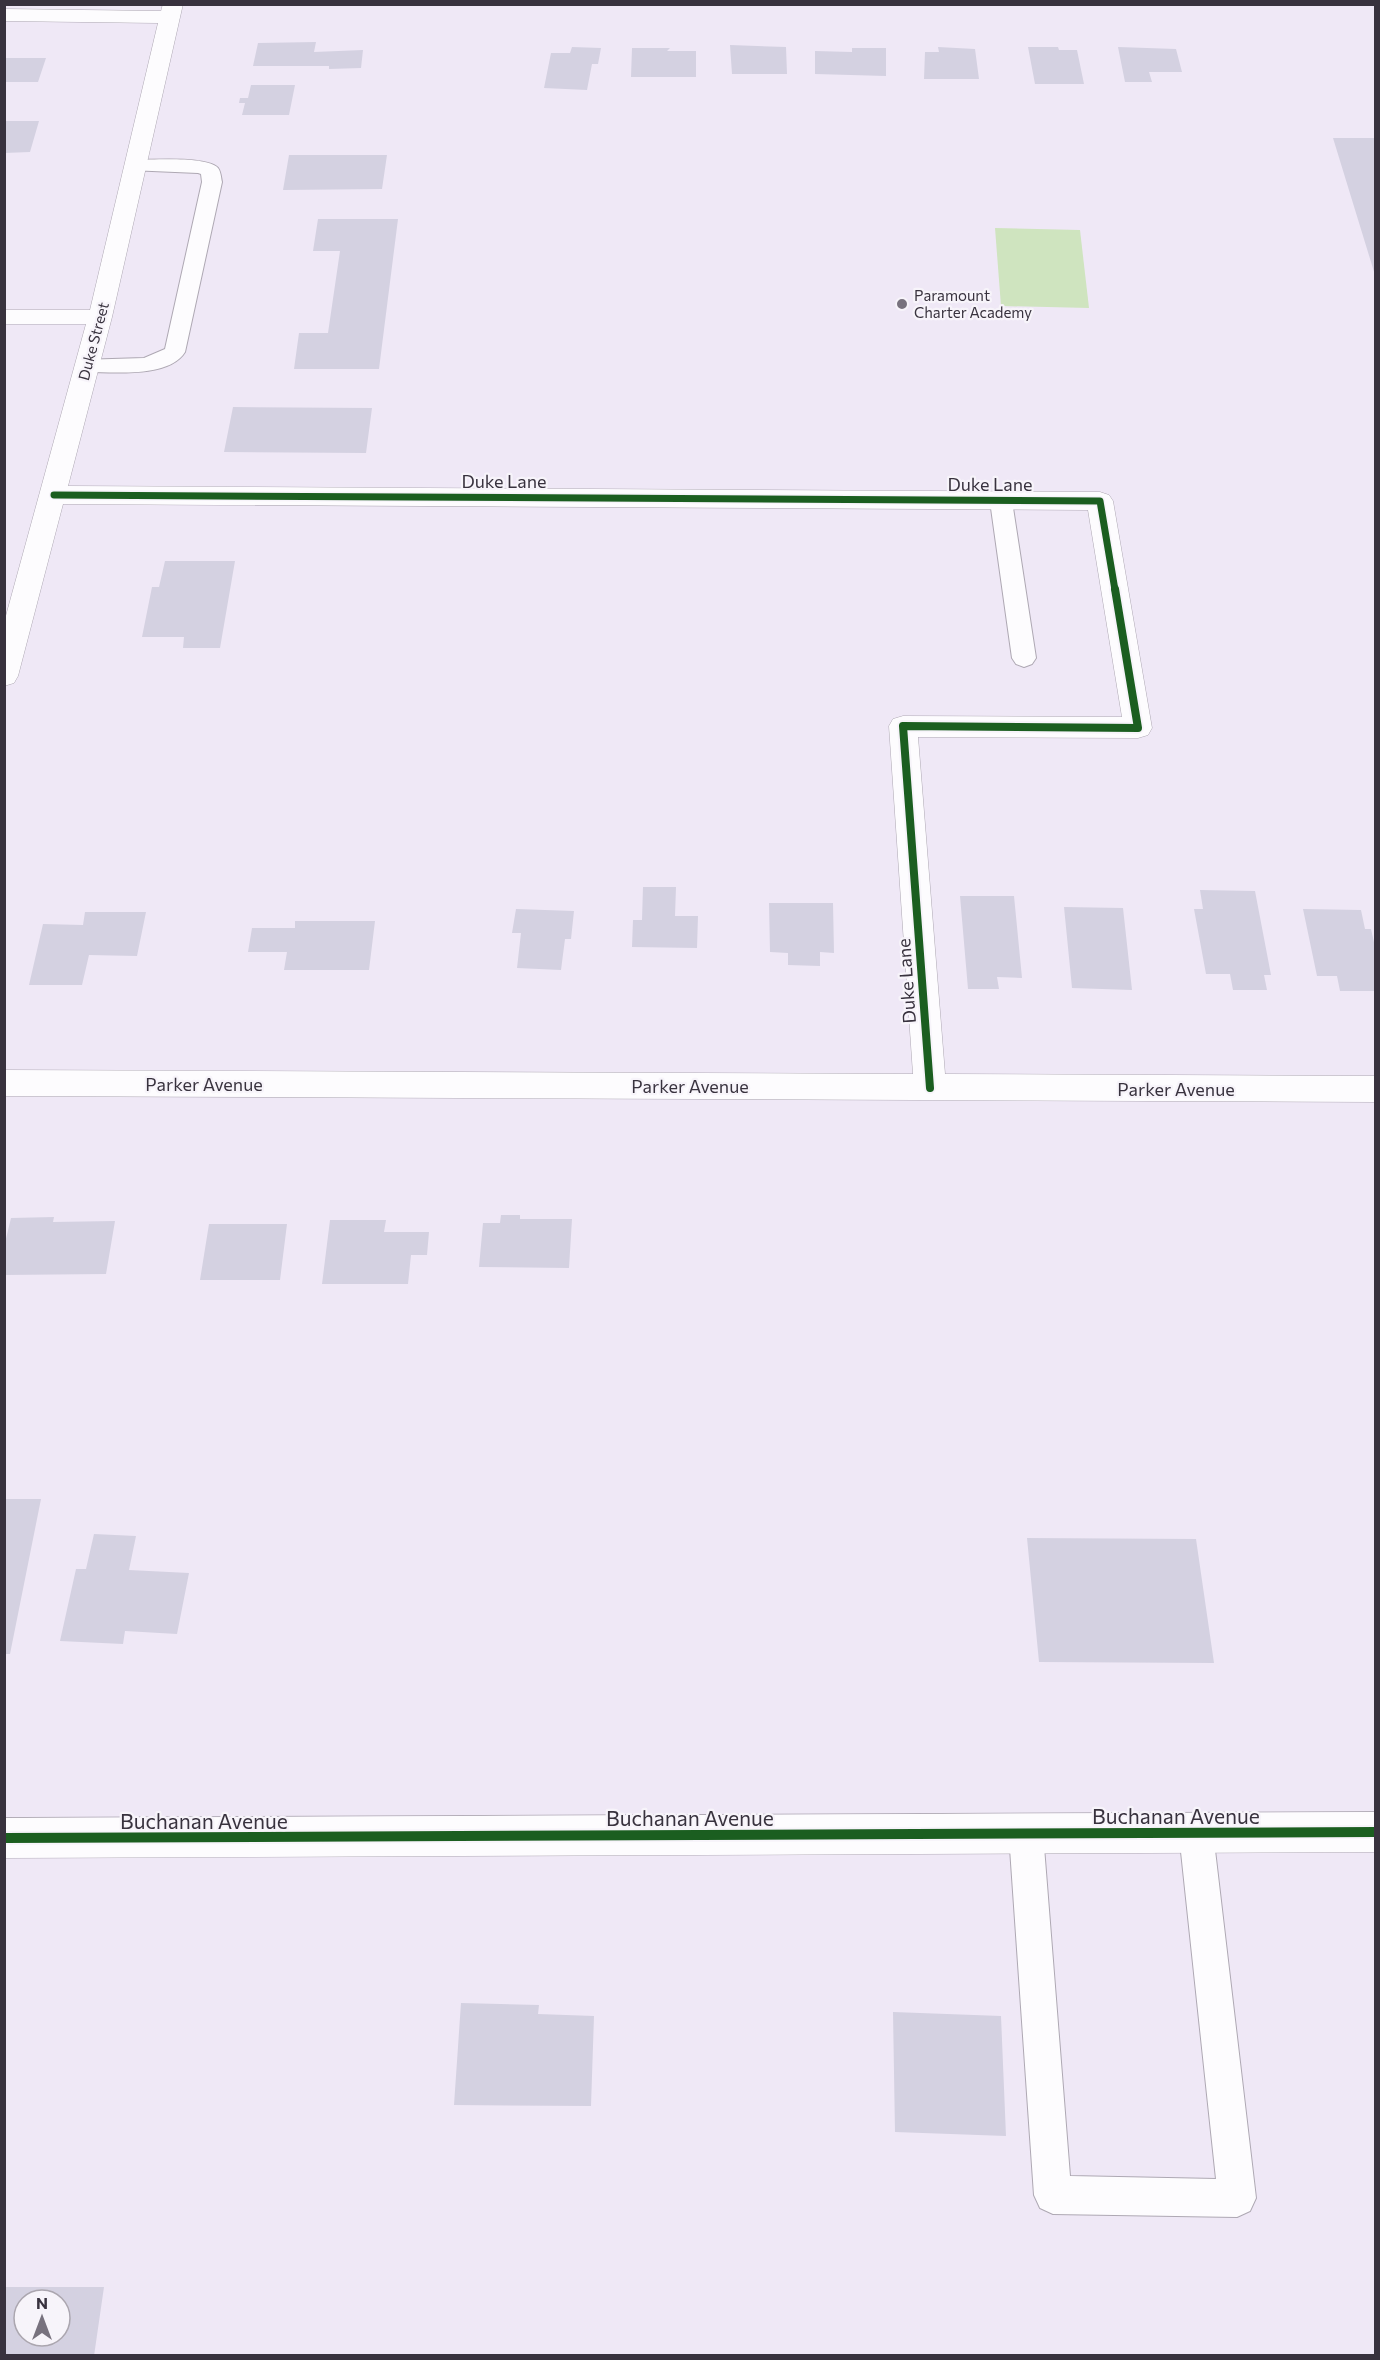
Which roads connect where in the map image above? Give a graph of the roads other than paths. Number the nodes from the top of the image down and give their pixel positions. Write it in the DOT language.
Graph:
graph roads {
  1 [pos="172,10"];
  2 [pos="4,15"];
  3 [pos="136,166"];
  4 [pos="4,317"];
  5 [pos="100,317"];
  6 [pos="87,365"];
  7 [pos="54,495"];
  8 [pos="1001,501"];
  9 [pos="1024,658"];
  10 [pos="4,676"];
  11 [pos="4,1083"];
  12 [pos="930,1088"];
  13 [pos="1376,1089"];
  14 [pos="1376,1832"];
  15 [pos="1196,1833"];
  16 [pos="1026,1834"];
  17 [pos="4,1838"];
  1 -- 2 [label="street"];
  1 -- 3 [label="street, Duke Street"];
  3 -- 5 [label="street, Duke Street"];
  3 -- 6 [label="lane"];
  4 -- 5 [label="street"];
  5 -- 6 [label="street, Duke Street"];
  6 -- 7 [label="street, Duke Street"];
  7 -- 8 [label="street, Duke Lane"];
  7 -- 10 [label="street, Duke Street"];
  8 -- 9 [label="lane"];
  8 -- 12 [label="street, Duke Lane"];
  11 -- 12 [label="street, Parker Avenue"];
  12 -- 13 [label="street, Parker Avenue"];
  14 -- 15 [label="street, Buchanan Avenue"];
  15 -- 16 [label="street, Buchanan Avenue"];
  15 -- 16 [label="lane"];
  16 -- 17 [label="street, Buchanan Avenue"];
}
